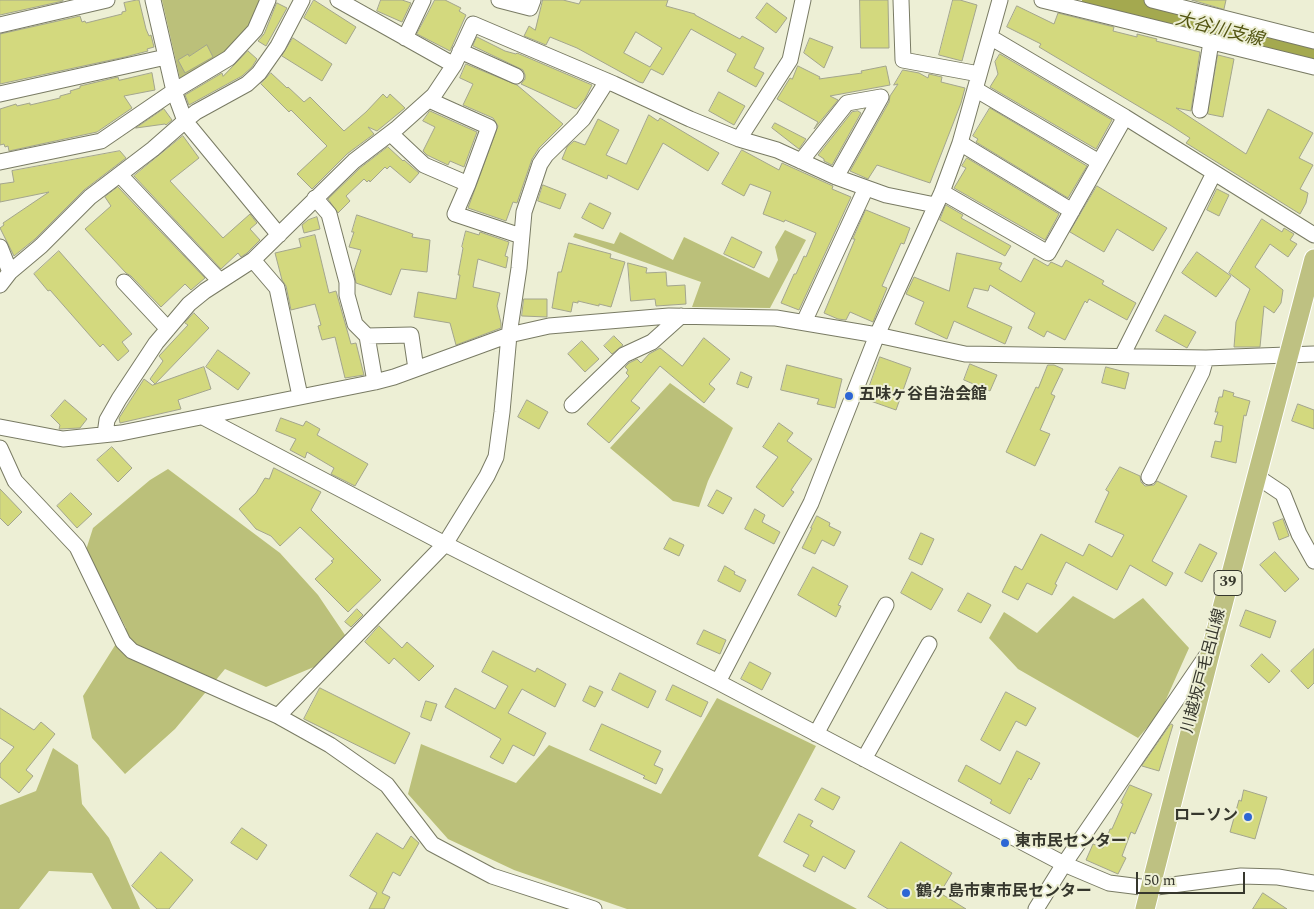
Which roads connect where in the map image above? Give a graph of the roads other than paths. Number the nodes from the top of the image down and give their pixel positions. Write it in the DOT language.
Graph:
graph roads {
  1 [pos="107,0"];
  2 [pos="153,0"];
  3 [pos="268,0"];
  4 [pos="302,0"];
  5 [pos="338,0"];
  6 [pos="423,0"];
  7 [pos="498,0"];
  8 [pos="533,0"];
  9 [pos="803,0"];
  10 [pos="901,0"];
  11 [pos="1000,0"];
  12 [pos="1042,0"];
  13 [pos="1152,0"];
  14 [pos="1192,4"];
  15 [pos="0,24"];
  16 [pos="990,37"];
  17 [pos="405,38"];
  18 [pos="1314,41"];
  19 [pos="1211,42"];
  20 [pos="460,51"];
  21 [pos="166,57"];
  22 [pos="454,65"];
  23 [pos="1314,67"];
  24 [pos="979,74"];
  25 [pos="516,76"];
  26 [pos="608,81"];
  27 [pos="975,89"];
  28 [pos="174,91"];
  29 [pos="0,94"];
  30 [pos="429,100"];
  31 [pos="1200,110"];
  32 [pos="1125,117"];
  33 [pos="185,121"];
  34 [pos="391,134"];
  35 [pos="739,139"];
  36 [pos="960,143"];
  37 [pos="801,161"];
  38 [pos="0,162"];
  39 [pos="1099,162"];
  40 [pos="1214,173"];
  41 [pos="120,175"];
  42 [pos="836,177"];
  43 [pos="468,184"];
  44 [pos="866,188"];
  45 [pos="315,198"];
  46 [pos="938,198"];
  47 [pos="1072,211"];
  48 [pos="279,235"];
  49 [pos="1314,235"];
  50 [pos="521,236"];
  51 [pos="0,246"];
  52 [pos="1314,259"];
  53 [pos="253,260"];
  54 [pos="10,272"];
  55 [pos="220,281"];
  56 [pos="124,282"];
  57 [pos="0,285"];
  58 [pos="681,316"];
  59 [pos="804,322"];
  60 [pos="168,329"];
  61 [pos="509,335"];
  62 [pos="877,335"];
  63 [pos="367,336"];
  64 [pos="1314,354"];
  65 [pos="1288,355"];
  66 [pos="1122,356"];
  67 [pos="1206,358"];
  68 [pos="416,369"];
  69 [pos="375,382"];
  70 [pos="300,396"];
  71 [pos="572,406"];
  72 [pos="202,417"];
  73 [pos="0,426"];
  74 [pos="105,434"];
  75 [pos="0,448"];
  76 [pos="1149,476"];
  77 [pos="1256,476"];
  78 [pos="445,544"];
  79 [pos="1314,561"];
  80 [pos="886,605"];
  81 [pos="929,644"];
  82 [pos="1210,650"];
  83 [pos="718,682"];
  84 [pos="278,716"];
  85 [pos="816,734"];
  86 [pos="864,759"];
  87 [pos="1064,864"];
  88 [pos="1314,883"];
  89 [pos="1149,888"];
  90 [pos="594,909"];
  91 [pos="1036,909"];
  92 [pos="1145,909"];
  1 -- 15 [label="street"];
  2 -- 21 [label="street"];
  3 -- 28 [label="street"];
  4 -- 33 [label="street"];
  5 -- 17 [label="street"];
  6 -- 17 [label="street"];
  7 -- 8 [label="street"];
  9 -- 35 [label="street"];
  10 -- 24 [label="street"];
  11 -- 16 [label="street"];
  12 -- 19 [label="street"];
  13 -- 14 [label="street"];
  14 -- 18 [label="street"];
  16 -- 24 [label="street"];
  16 -- 32 [label="street"];
  17 -- 22 [label="street"];
  19 -- 23 [label="street"];
  19 -- 31 [label="street"];
  20 -- 22 [label="street"];
  20 -- 25 [label="street"];
  20 -- 26 [label="street"];
  21 -- 28 [label="street"];
  21 -- 29 [label="street"];
  22 -- 30 [label="street"];
  24 -- 27 [label="street"];
  26 -- 35 [label="street"];
  26 -- 50 [label="street"];
  27 -- 36 [label="street"];
  27 -- 39 [label="street"];
  28 -- 33 [label="street"];
  28 -- 38 [label="street"];
  30 -- 34 [label="street"];
  30 -- 43 [label="street"];
  32 -- 39 [label="street"];
  32 -- 40 [label="street"];
  33 -- 41 [label="street"];
  33 -- 48 [label="street"];
  34 -- 43 [label="street"];
  34 -- 45 [label="street"];
  35 -- 37 [label="street"];
  36 -- 46 [label="street"];
  36 -- 47 [label="street"];
  37 -- 42 [label="street"];
  37 -- 42 [label="street"];
  39 -- 47 [label="street"];
  40 -- 49 [label="street"];
  40 -- 66 [label="street"];
  41 -- 54 [label="street"];
  41 -- 55 [label="street"];
  42 -- 44 [label="street"];
  43 -- 50 [label="street"];
  44 -- 46 [label="street"];
  44 -- 59 [label="street"];
  45 -- 48 [label="street"];
  45 -- 63 [label="street"];
  46 -- 47 [label="street"];
  46 -- 62 [label="street"];
  48 -- 53 [label="street"];
  50 -- 61 [label="street"];
  51 -- 54 [label="street"];
  52 -- 65 [label="main road, 川越坂戸毛呂山線 / 39"];
  53 -- 55 [label="street"];
  53 -- 70 [label="street"];
  54 -- 57 [label="street"];
  55 -- 60 [label="street"];
  56 -- 60 [label="street"];
  58 -- 59 [label="street"];
  58 -- 61 [label="street"];
  58 -- 71 [label="street"];
  59 -- 62 [label="street"];
  60 -- 74 [label="street"];
  61 -- 68 [label="street"];
  61 -- 78 [label="street"];
  62 -- 66 [label="street"];
  62 -- 83 [label="street"];
  63 -- 68 [label="street"];
  63 -- 69 [label="street"];
  64 -- 65 [label="street"];
  65 -- 67 [label="street"];
  65 -- 77 [label="main road, 川越坂戸毛呂山線 / 39"];
  66 -- 67 [label="street"];
  67 -- 76 [label="street"];
  68 -- 69 [label="street"];
  69 -- 70 [label="street"];
  70 -- 72 [label="street"];
  72 -- 74 [label="street"];
  72 -- 78 [label="street"];
  73 -- 74 [label="street"];
  75 -- 84 [label="street"];
  77 -- 79 [label="street"];
  77 -- 82 [label="main road, 川越坂戸毛呂山線 / 39"];
  78 -- 83 [label="street"];
  78 -- 84 [label="street"];
  80 -- 85 [label="street"];
  81 -- 86 [label="street"];
  82 -- 87 [label="street"];
  82 -- 89 [label="main road, 川越坂戸毛呂山線 / 39"];
  83 -- 85 [label="street"];
  84 -- 90 [label="street"];
  85 -- 86 [label="street"];
  86 -- 87 [label="street"];
  87 -- 89 [label="street"];
  87 -- 91 [label="street"];
  88 -- 89 [label="street"];
  89 -- 92 [label="main road, 川越坂戸毛呂山線 / 39"];
}
